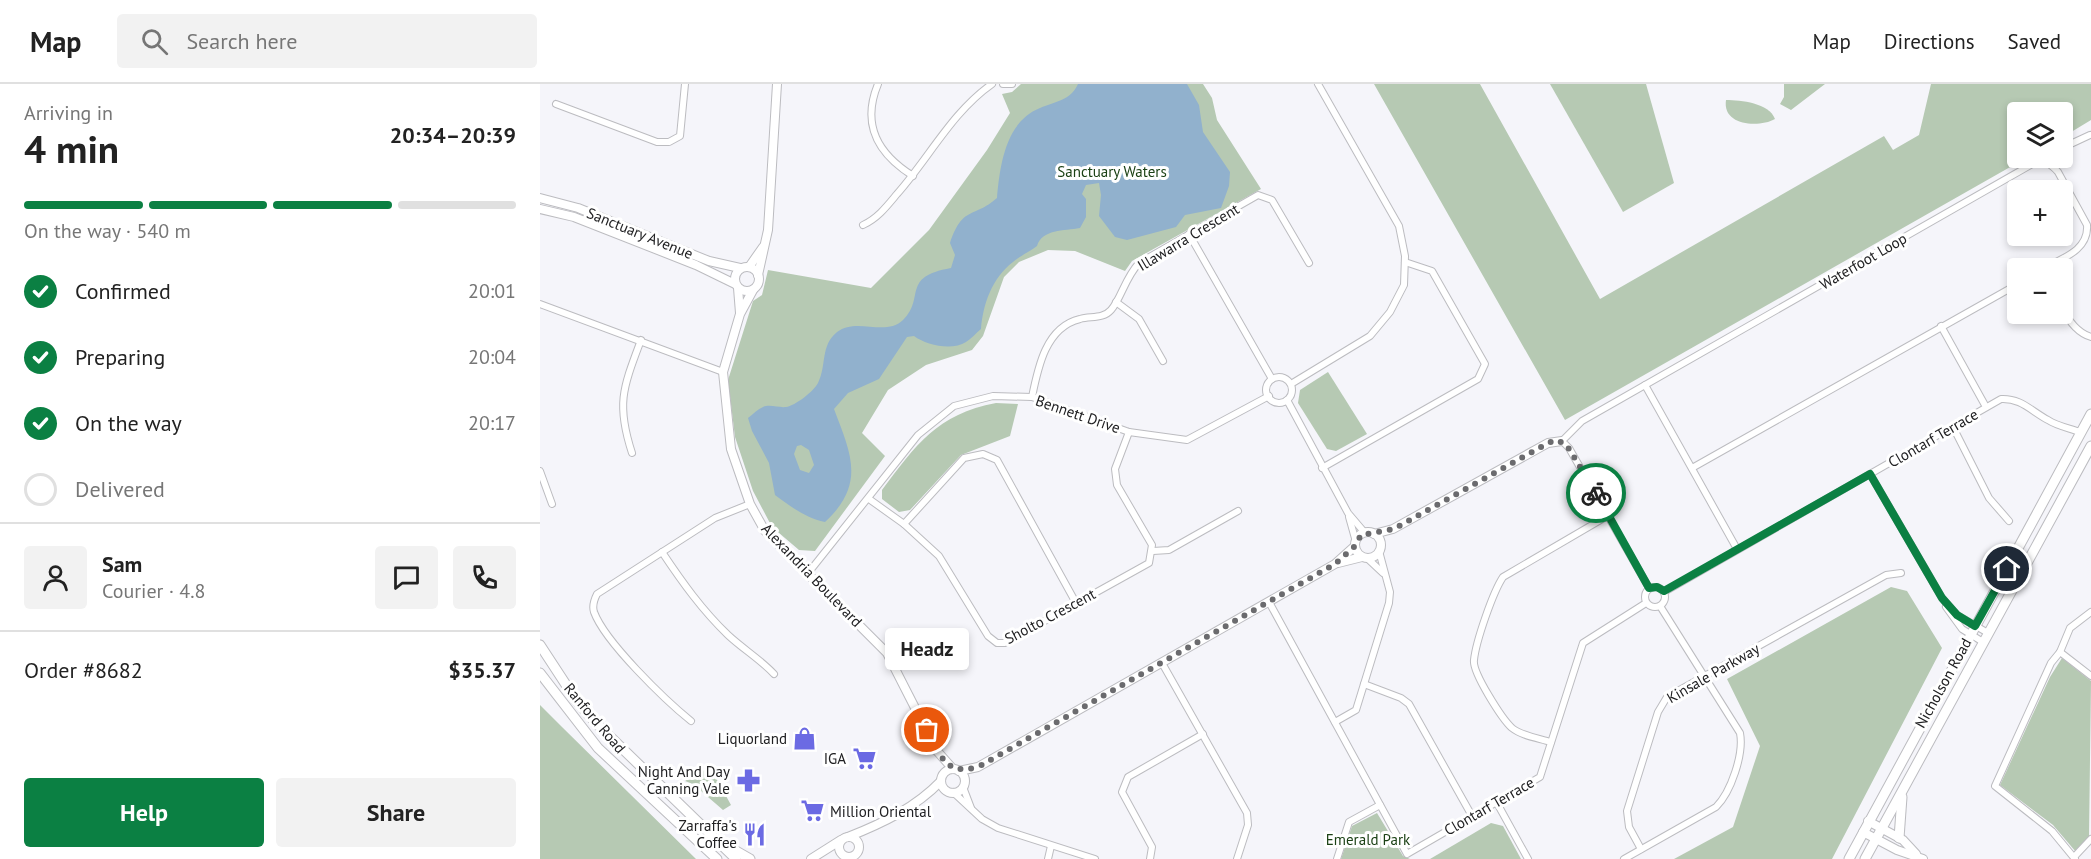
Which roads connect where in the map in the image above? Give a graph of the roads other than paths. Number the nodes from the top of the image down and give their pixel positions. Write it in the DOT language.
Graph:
graph roads {
  1 [pos="685,84"];
  2 [pos="777,84"];
  3 [pos="878,84"];
  4 [pos="992,84"];
  5 [pos="1003,84"];
  6 [pos="1012,84"];
  7 [pos="1318,84"];
  8 [pos="556,104"];
  9 [pos="2090,135"];
  10 [pos="2073,143"];
  11 [pos="2025,168"];
  12 [pos="2057,168"];
  13 [pos="913,176"];
  14 [pos="540,198"];
  15 [pos="554,201"];
  16 [pos="540,209"];
  17 [pos="552,212"];
  18 [pos="618,224"];
  19 [pos="863,225"];
  20 [pos="614,233"];
  21 [pos="1189,234"];
  22 [pos="2089,234"];
  23 [pos="765,244"];
  24 [pos="688,257"];
  25 [pos="2063,258"];
  26 [pos="1405,262"];
  27 [pos="1309,263"];
  28 [pos="745,268"];
  29 [pos="758,275"];
  30 [pos="737,286"];
  31 [pos="753,290"];
  32 [pos="2007,290"];
  33 [pos="1116,302"];
  34 [pos="540,304"];
  35 [pos="740,314"];
  36 [pos="2073,323"];
  37 [pos="1941,327"];
  38 [pos="2091,337"];
  39 [pos="641,340"];
  40 [pos="1163,361"];
  41 [pos="723,372"];
  42 [pos="1272,379"];
  43 [pos="1291,384"];
  44 [pos="1645,385"];
  45 [pos="1269,396"];
  46 [pos="1032,397"];
  47 [pos="1287,400"];
  48 [pos="1986,407"];
  49 [pos="2091,414"];
  50 [pos="1953,427"];
  51 [pos="1129,432"];
  52 [pos="2080,432"];
  53 [pos="1562,441"];
  54 [pos="2091,446"];
  55 [pos="632,453"];
  56 [pos="1322,468"];
  57 [pos="1692,468"];
  58 [pos="540,471"];
  59 [pos="1870,474"];
  60 [pos="869,499"];
  61 [pos="552,504"];
  62 [pos="750,504"];
  63 [pos="1238,511"];
  64 [pos="1348,513"];
  65 [pos="1609,515"];
  66 [pos="2009,521"];
  67 [pos="904,524"];
  68 [pos="1394,529"];
  69 [pos="1369,533"];
  70 [pos="1355,544"];
  71 [pos="1380,548"];
  72 [pos="1737,549"];
  73 [pos="1152,551"];
  74 [pos="662,552"];
  75 [pos="1365,558"];
  76 [pos="1335,564"];
  77 [pos="809,572"];
  78 [pos="1901,573"];
  79 [pos="1384,574"];
  80 [pos="1649,588"];
  81 [pos="1664,591"];
  82 [pos="1942,598"];
  83 [pos="1269,602"];
  84 [pos="1076,603"];
  85 [pos="1646,603"];
  86 [pos="1660,606"];
  87 [pos="2091,612"];
  88 [pos="1975,626"];
  89 [pos="1988,633"];
  90 [pos="1970,636"];
  91 [pos="1983,642"];
  92 [pos="540,645"];
  93 [pos="2060,652"];
  94 [pos="1162,663"];
  95 [pos="540,673"];
  96 [pos="774,674"];
  97 [pos="1706,676"];
  98 [pos="2091,676"];
  99 [pos="1364,684"];
  100 [pos="691,721"];
  101 [pos="1335,722"];
  102 [pos="1203,734"];
  103 [pos="1551,742"];
  104 [pos="937,751"];
  105 [pos="978,767"];
  106 [pos="956,770"];
  107 [pos="942,778"];
  108 [pos="964,785"];
  109 [pos="1904,786"];
  110 [pos="951,792"];
  111 [pos="925,798"];
  112 [pos="1497,803"];
  113 [pos="1380,805"];
  114 [pos="973,811"];
  115 [pos="1472,816"];
  116 [pos="1868,821"];
  117 [pos="878,826"];
  118 [pos="1881,828"];
  119 [pos="1863,832"];
  120 [pos="1876,838"];
  121 [pos="1899,838"];
  122 [pos="845,839"];
  123 [pos="2091,839"];
  124 [pos="719,842"];
  125 [pos="1051,846"];
  126 [pos="860,848"];
  127 [pos="1641,849"];
  128 [pos="1920,857"];
  129 [pos="840,858"];
  130 [pos="2074,858"];
  131 [pos="717,859"];
  132 [pos="736,859"];
  133 [pos="750,859"];
  134 [pos="811,859"];
  135 [pos="1048,859"];
  136 [pos="1095,859"];
  137 [pos="1149,859"];
  138 [pos="1237,859"];
  139 [pos="1338,859"];
  140 [pos="1528,859"];
  141 [pos="1624,859"];
  142 [pos="1849,859"];
  143 [pos="1865,859"];
  1 -- 8 [label="street"];
  2 -- 23 [label="street, Alexandria Boulevard"];
  3 -- 13 [label="street"];
  4 -- 13 [label="street"];
  5 -- 6 [label="street"];
  7 -- 26 [label="street"];
  9 -- 10 [label="street"];
  11 -- 44 [label="street, Waterfoot Loop"];
  12 -- 22 [label="street, Waterfoot Loop"];
  13 -- 19 [label="street"];
  14 -- 15 [label="street, Sanctuary Avenue"];
  15 -- 17 [label="street"];
  15 -- 18 [label="street, Sanctuary Avenue"];
  16 -- 17 [label="street, Sanctuary Avenue"];
  17 -- 20 [label="street, Sanctuary Avenue"];
  18 -- 20 [label="street"];
  18 -- 24 [label="street, Sanctuary Avenue"];
  20 -- 24 [label="street, Sanctuary Avenue"];
  21 -- 27 [label="street, Illawarra Crescent"];
  21 -- 33 [label="street, Illawarra Crescent"];
  21 -- 42 [label="street"];
  22 -- 25 [label="street, Waterfoot Loop"];
  23 -- 28 [label="street, Alexandria Boulevard"];
  23 -- 29 [label="street, Alexandria Boulevard"];
  24 -- 28 [label="street, Sanctuary Avenue"];
  24 -- 30 [label="street, Sanctuary Avenue"];
  26 -- 43 [label="street"];
  26 -- 56 [label="street"];
  28 -- 29 [label="street"];
  28 -- 30 [label="street, Alexandria Boulevard"];
  29 -- 31 [label="street, Alexandria Boulevard"];
  30 -- 31 [label="street"];
  30 -- 35 [label="street, Alexandria Boulevard"];
  31 -- 35 [label="street, Alexandria Boulevard"];
  32 -- 37 [label="street"];
  33 -- 40 [label="street"];
  33 -- 46 [label="street"];
  34 -- 39 [label="street"];
  35 -- 41 [label="street, Alexandria Boulevard"];
  36 -- 38 [label="street"];
  37 -- 48 [label="street"];
  37 -- 57 [label="street"];
  39 -- 41 [label="street"];
  39 -- 55 [label="street"];
  41 -- 62 [label="street, Alexandria Boulevard"];
  42 -- 43 [label="street"];
  42 -- 45 [label="street"];
  43 -- 47 [label="street"];
  44 -- 53 [label="street, Waterfoot Loop"];
  44 -- 57 [label="street"];
  45 -- 47 [label="street"];
  45 -- 51 [label="street, Bennett Drive"];
  46 -- 51 [label="street, Bennett Drive"];
  46 -- 60 [label="street, Bennett Drive"];
  47 -- 56 [label="street"];
  48 -- 50 [label="street, Clontarf Terrace"];
  48 -- 52 [label="street, Clontarf Terrace"];
  49 -- 52 [label="main road, Nicholson Road"];
  50 -- 59 [label="street, Clontarf Terrace"];
  50 -- 66 [label="street"];
  51 -- 73 [label="street"];
  52 -- 88 [label="main road, Nicholson Road"];
  53 -- 65 [label="street"];
  53 -- 68 [label="street"];
  54 -- 89 [label="main road, Nicholson Road"];
  56 -- 64 [label="street"];
  57 -- 72 [label="street"];
  58 -- 61 [label="street"];
  59 -- 72 [label="street, Clontarf Terrace"];
  59 -- 82 [label="street"];
  60 -- 67 [label="street, Sholto Crescent"];
  60 -- 77 [label="street, Bennett Drive"];
  62 -- 74 [label="street"];
  62 -- 77 [label="street, Alexandria Boulevard"];
  63 -- 73 [label="street"];
  64 -- 69 [label="street"];
  64 -- 70 [label="street"];
  65 -- 80 [label="street"];
  65 -- 103 [label="street"];
  67 -- 84 [label="street, Sholto Crescent"];
  67 -- 84 [label="street"];
  68 -- 69 [label="street"];
  68 -- 71 [label="street"];
  69 -- 70 [label="street"];
  69 -- 71 [label="street"];
  70 -- 75 [label="street"];
  70 -- 76 [label="street"];
  71 -- 75 [label="street"];
  71 -- 79 [label="street"];
  72 -- 81 [label="street, Clontarf Terrace"];
  73 -- 84 [label="street, Sholto Crescent"];
  74 -- 96 [label="street"];
  74 -- 100 [label="street"];
  75 -- 76 [label="street"];
  75 -- 79 [label="street"];
  76 -- 83 [label="street"];
  77 -- 104 [label="street, Alexandria Boulevard"];
  78 -- 97 [label="street, Kinsale Parkway"];
  79 -- 99 [label="street"];
  80 -- 81 [label="street"];
  80 -- 85 [label="street"];
  81 -- 86 [label="street"];
  82 -- 88 [label="street"];
  82 -- 90 [label="street"];
  83 -- 94 [label="street"];
  83 -- 101 [label="street"];
  85 -- 86 [label="street"];
  85 -- 103 [label="street, Clontarf Terrace"];
  86 -- 97 [label="street"];
  87 -- 93 [label="street"];
  88 -- 89 [label="street"];
  88 -- 90 [label="main road, Nicholson Road"];
  89 -- 91 [label="main road, Nicholson Road"];
  90 -- 91 [label="street"];
  90 -- 116 [label="main road, Nicholson Road"];
  91 -- 109 [label="main road, Nicholson Road"];
  92 -- 124 [label="main road, Ranford Road"];
  93 -- 98 [label="street"];
  93 -- 130 [label="street"];
  94 -- 102 [label="street"];
  94 -- 105 [label="street"];
  95 -- 131 [label="main road, Ranford Road"];
  97 -- 127 [label="street, Kinsale Parkway"];
  97 -- 127 [label="street"];
  99 -- 101 [label="street"];
  99 -- 115 [label="street"];
  101 -- 113 [label="street"];
  102 -- 137 [label="street"];
  102 -- 138 [label="street"];
  103 -- 112 [label="street, Clontarf Terrace"];
  104 -- 106 [label="street, Alexandria Boulevard"];
  104 -- 107 [label="street, Alexandria Boulevard"];
  105 -- 106 [label="street"];
  105 -- 108 [label="street"];
  106 -- 107 [label="street"];
  106 -- 108 [label="street"];
  107 -- 110 [label="street"];
  107 -- 111 [label="street"];
  108 -- 110 [label="street"];
  108 -- 114 [label="street"];
  109 -- 118 [label="main road, Nicholson Road"];
  109 -- 121 [label="main road"];
  110 -- 111 [label="street"];
  110 -- 114 [label="street"];
  111 -- 117 [label="street"];
  112 -- 115 [label="street, Clontarf Terrace"];
  112 -- 140 [label="street"];
  113 -- 115 [label="street, Clontarf Terrace"];
  113 -- 139 [label="street"];
  114 -- 125 [label="street"];
  116 -- 118 [label="street"];
  116 -- 119 [label="main road, Nicholson Road"];
  117 -- 122 [label="street"];
  117 -- 126 [label="street"];
  118 -- 120 [label="main road, Nicholson Road"];
  118 -- 121 [label="street"];
  119 -- 120 [label="street"];
  119 -- 142 [label="main road, Nicholson Road"];
  120 -- 128 [label="street"];
  120 -- 143 [label="main road, Nicholson Road"];
  121 -- 128 [label="street"];
  122 -- 126 [label="street"];
  122 -- 129 [label="street"];
  122 -- 134 [label="street"];
  123 -- 130 [label="street"];
  124 -- 132 [label="main road, Ranford Road"];
  124 -- 133 [label="main road"];
  125 -- 135 [label="street"];
  125 -- 136 [label="street"];
  126 -- 129 [label="street"];
  127 -- 141 [label="street"];
}
